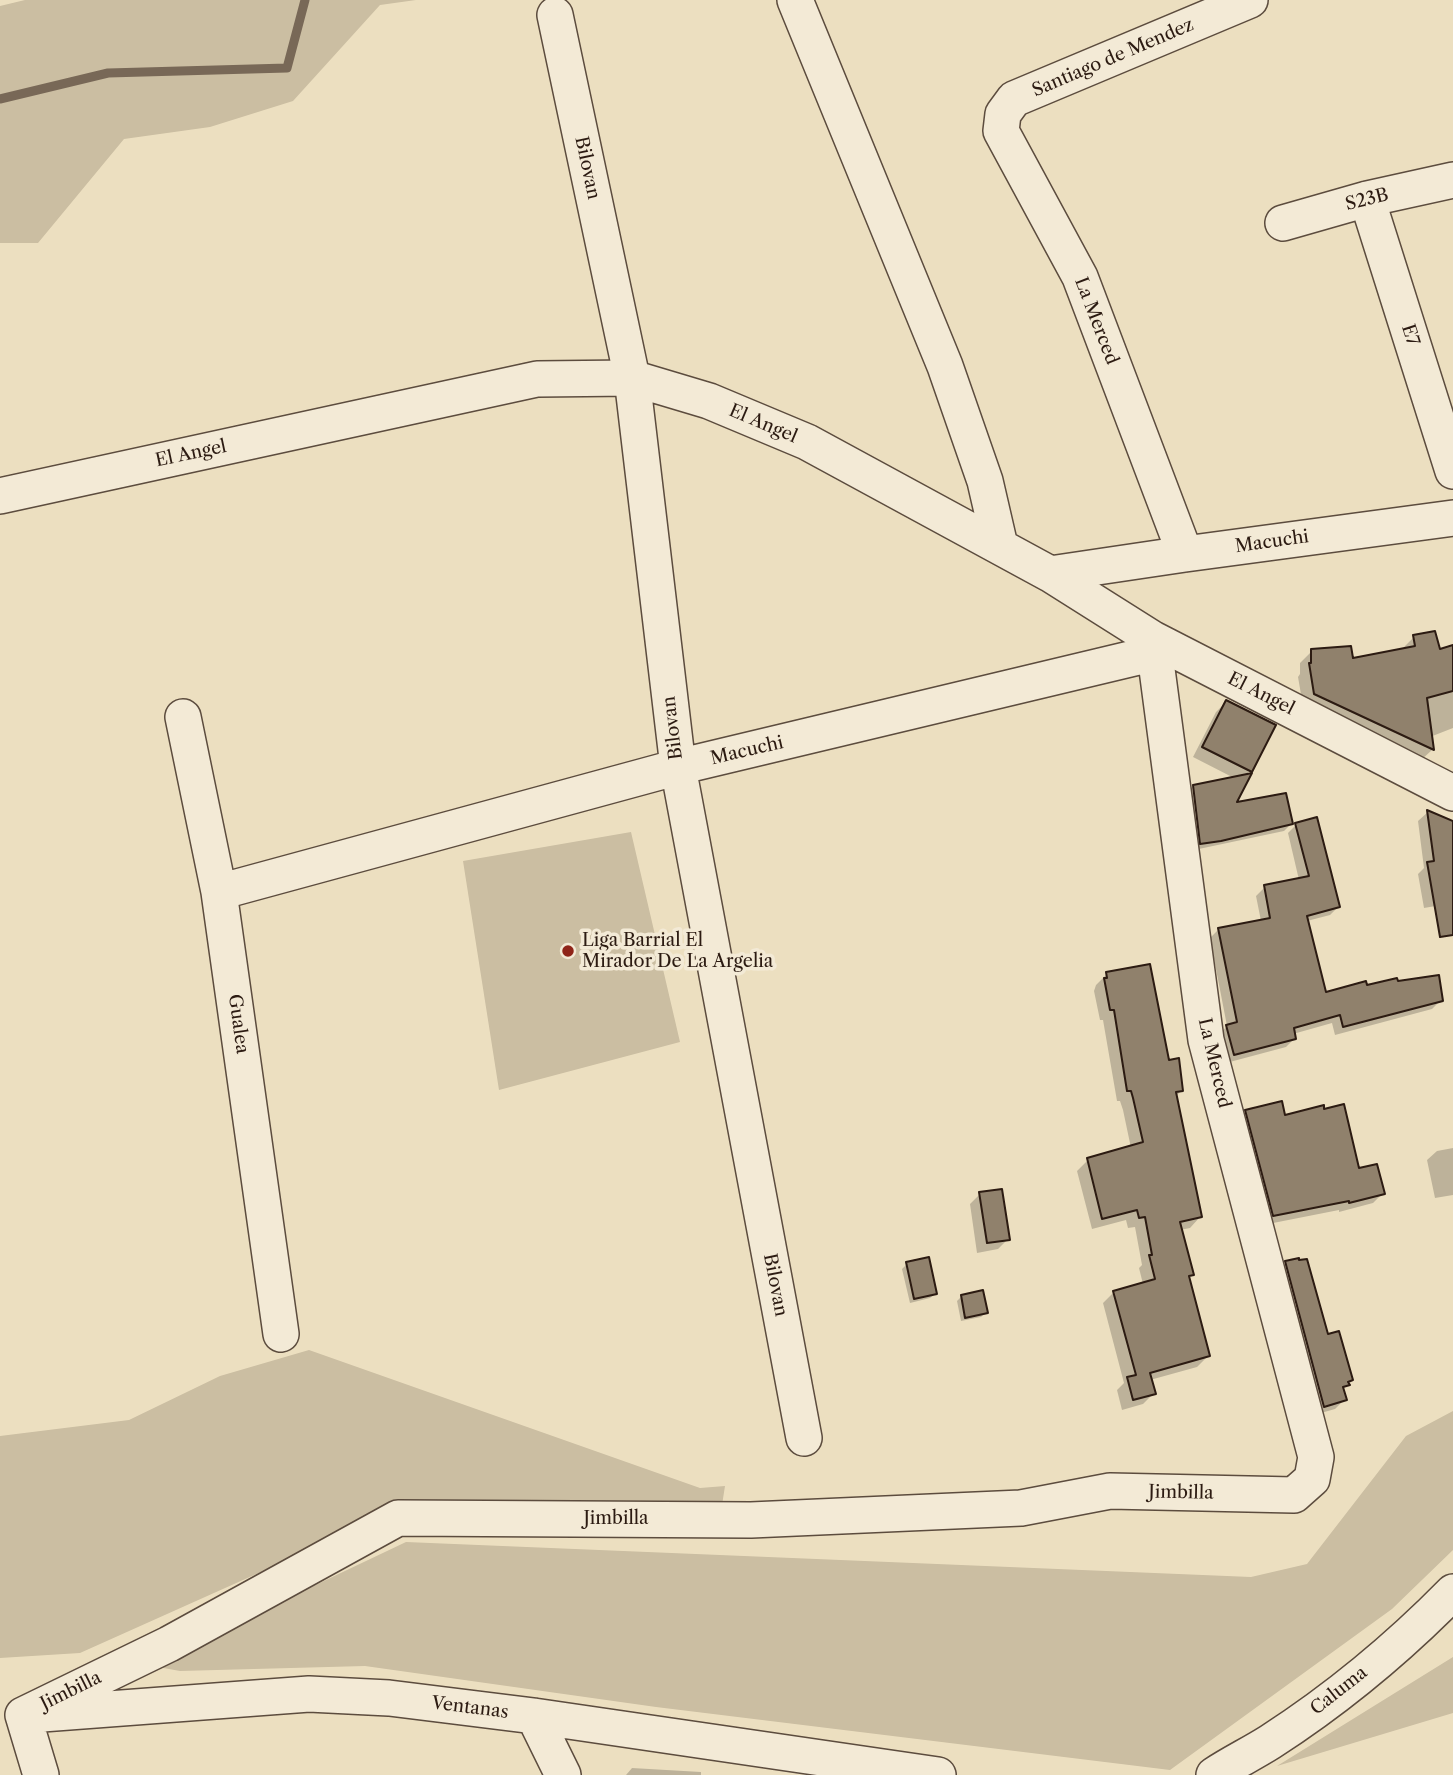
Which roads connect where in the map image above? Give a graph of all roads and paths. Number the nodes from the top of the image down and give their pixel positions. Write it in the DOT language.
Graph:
graph roads {
  1 [pos="795,0"];
  2 [pos="1250,0"];
  3 [pos="555,15"];
  4 [pos="1014,99"];
  5 [pos="1453,180"];
  6 [pos="1367,199"];
  7 [pos="1283,223"];
  8 [pos="632,378"];
  9 [pos="1453,471"];
  10 [pos="0,496"];
  11 [pos="1453,518"];
  12 [pos="1000,546"];
  13 [pos="1185,554"];
  14 [pos="1050,575"];
  15 [pos="1154,646"];
  16 [pos="183,717"];
  17 [pos="678,767"];
  18 [pos="1453,793"];
  19 [pos="219,892"];
  20 [pos="281,1334"];
  21 [pos="804,1438"];
  22 [pos="1312,1479"];
  23 [pos="1453,1592"];
  24 [pos="12,1714"];
  25 [pos="534,1716"];
  26 [pos="41,1775"];
  27 [pos="563,1775"];
  28 [pos="938,1775"];
  29 [pos="1214,1775"];
  1 -- 12 [label="street"];
  2 -- 4 [label="street, Santiago de Mendez"];
  3 -- 8 [label="street, Bilovan"];
  4 -- 13 [label="street, La Merced"];
  5 -- 6 [label="street, S23B"];
  6 -- 7 [label="street, S23B"];
  6 -- 9 [label="street, E7"];
  8 -- 10 [label="street, El Angel"];
  8 -- 12 [label="street, El Angel"];
  8 -- 17 [label="street, Bilovan"];
  11 -- 13 [label="street, Macuchi"];
  12 -- 14 [label="street, El Angel"];
  13 -- 14 [label="street, Macuchi"];
  14 -- 15 [label="street, El Angel"];
  15 -- 17 [label="street, Macuchi"];
  15 -- 18 [label="street, El Angel"];
  15 -- 22 [label="street, La Merced"];
  16 -- 19 [label="street, Gualea"];
  17 -- 19 [label="street, Macuchi"];
  17 -- 21 [label="street, Bilovan"];
  19 -- 20 [label="street, Gualea"];
  22 -- 24 [label="street, Jimbilla"];
  23 -- 29 [label="street, Caluma"];
  24 -- 25 [label="street, Ventanas"];
  24 -- 26 [label="street, Jimbilla"];
  25 -- 27 [label="street"];
  25 -- 28 [label="street, Ventanas"];
}
